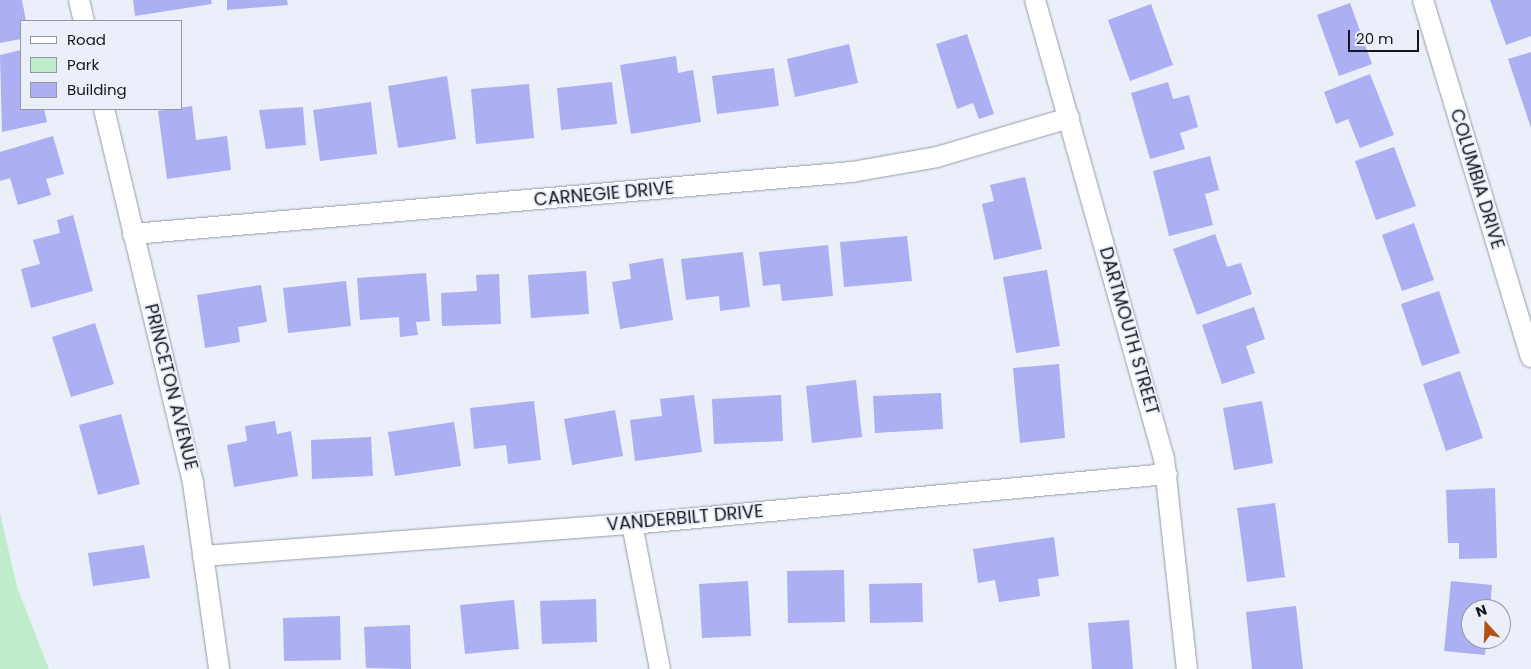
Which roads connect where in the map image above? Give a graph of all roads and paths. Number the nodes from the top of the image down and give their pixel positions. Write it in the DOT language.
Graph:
graph roads {
  1 [pos="79,0"];
  2 [pos="1035,0"];
  3 [pos="1423,0"];
  4 [pos="84,20"];
  5 [pos="104,110"];
  6 [pos="1069,118"];
  7 [pos="133,234"];
  8 [pos="1531,357"];
  9 [pos="1167,474"];
  10 [pos="632,524"];
  11 [pos="203,556"];
  12 [pos="219,669"];
  13 [pos="660,669"];
  14 [pos="1186,669"];
  1 -- 4 [label="street"];
  2 -- 6 [label="street, DARTMOUTH STREET"];
  3 -- 8 [label="street, COLUMBIA DRIVE"];
  5 -- 7 [label="street, PRINCETON AVENUE"];
  6 -- 7 [label="street, CARNEGIE DRIVE"];
  6 -- 9 [label="street, DARTMOUTH STREET"];
  7 -- 11 [label="street, PRINCETON AVENUE"];
  9 -- 10 [label="street, VANDERBILT DRIVE"];
  9 -- 14 [label="street, DARTMOUTH STREET"];
  10 -- 11 [label="street, VANDERBILT DRIVE"];
  10 -- 13 [label="street"];
  11 -- 12 [label="street, PRINCETON AVENUE"];
}
